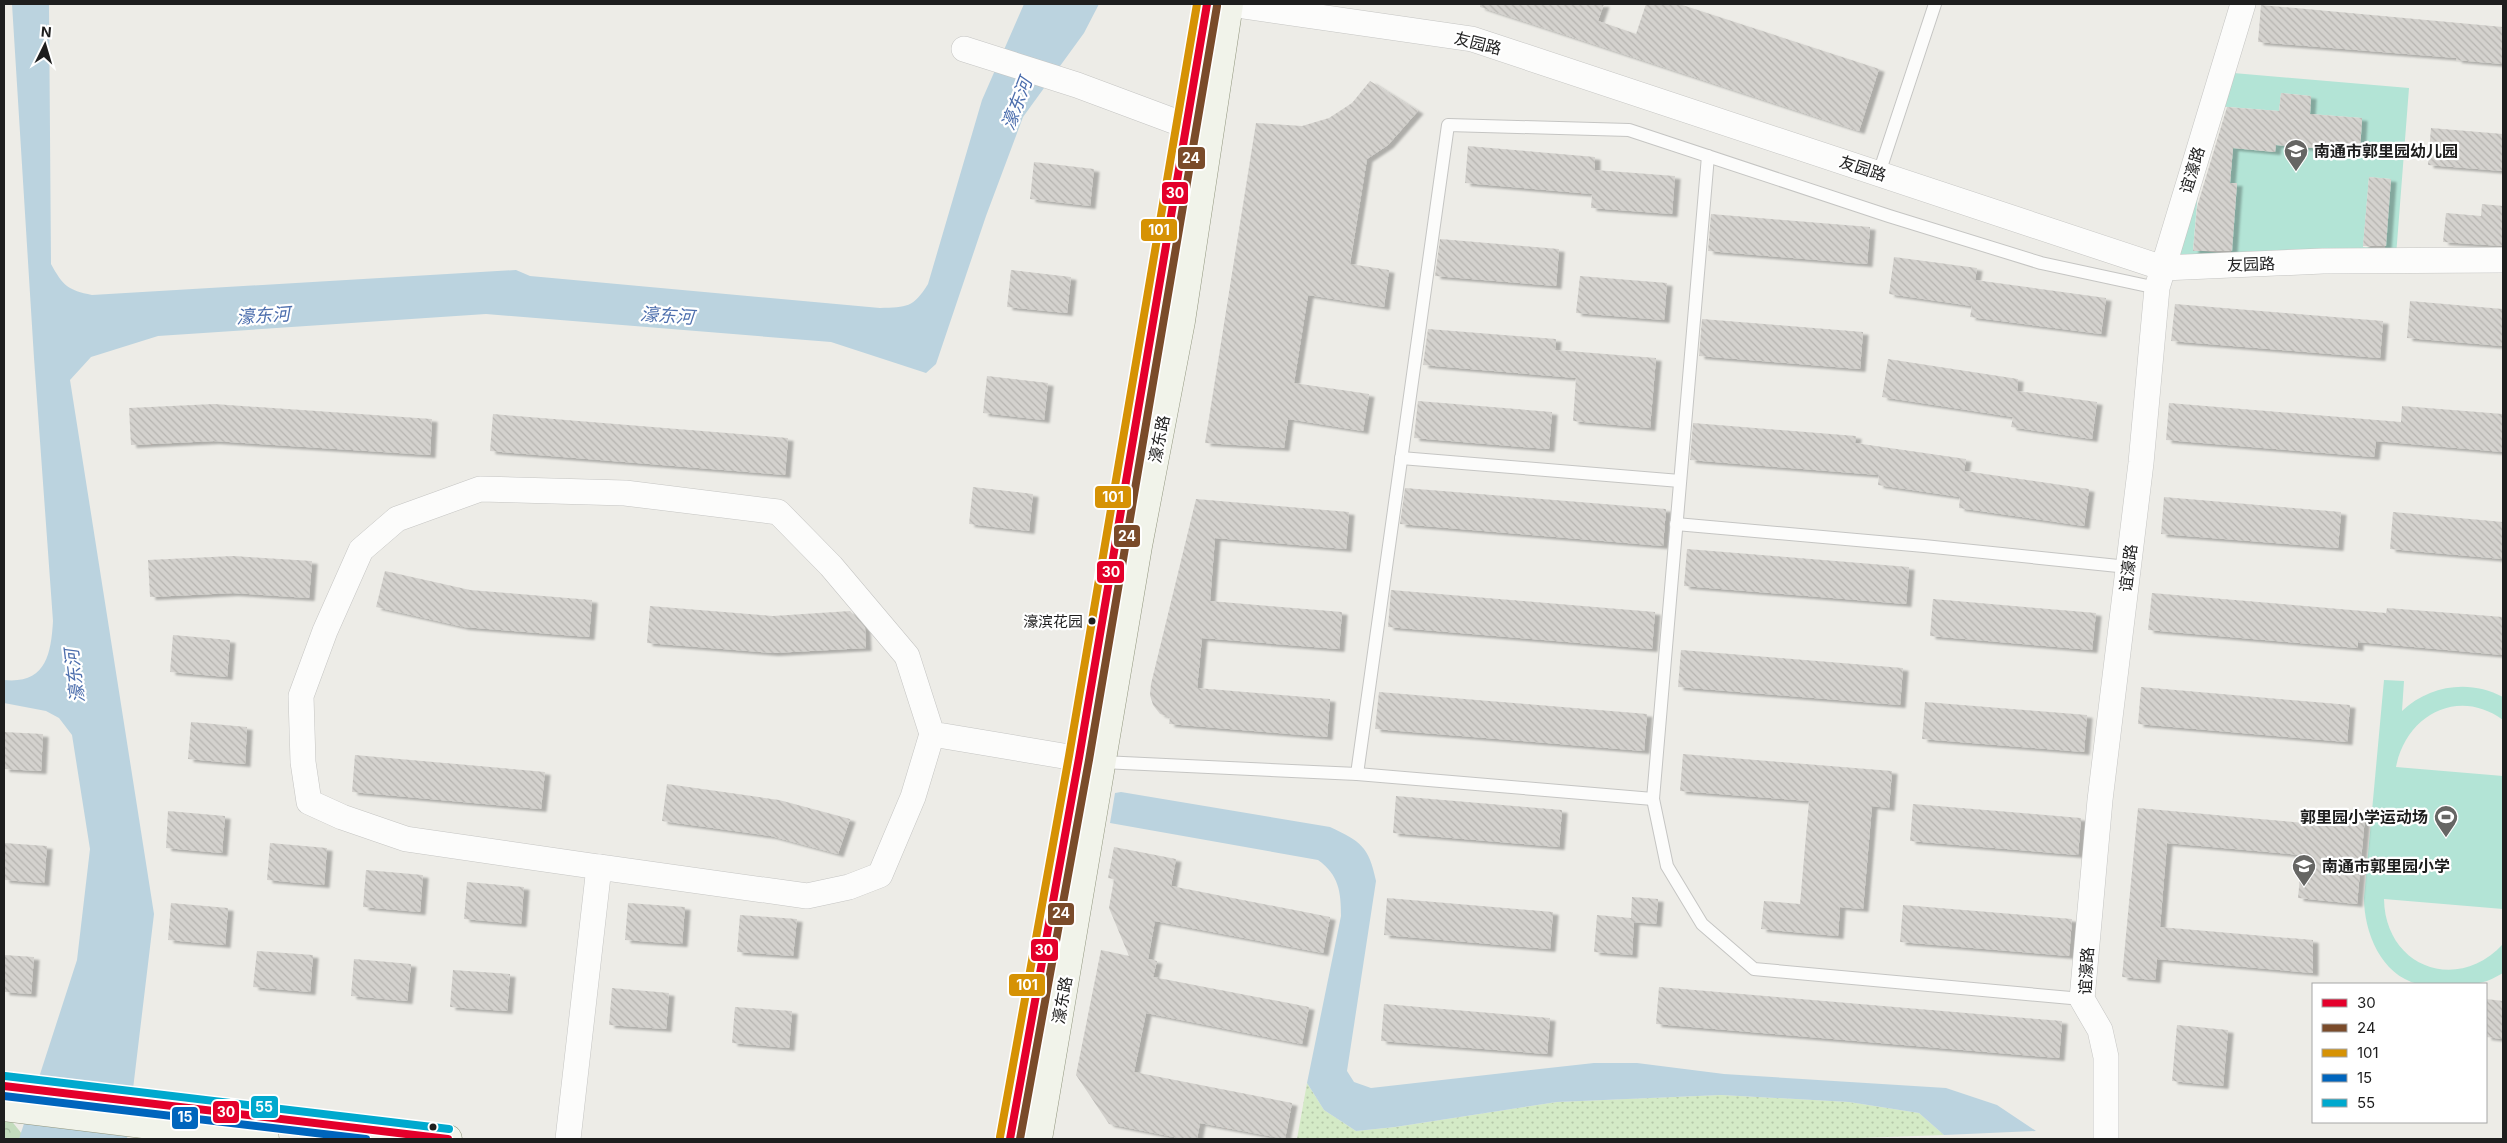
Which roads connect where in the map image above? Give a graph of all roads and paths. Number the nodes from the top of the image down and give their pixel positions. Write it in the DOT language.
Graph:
graph roads {
  1 [pos="1207,4"];
  2 [pos="1229,4"];
  3 [pos="1935,4"];
  4 [pos="2243,4"];
  5 [pos="974,52"];
  6 [pos="1187,126"];
  7 [pos="1708,156"];
  8 [pos="1879,173"];
  9 [pos="2503,260"];
  10 [pos="2160,278"];
  11 [pos="1401,458"];
  12 [pos="1680,481"];
  13 [pos="1676,524"];
  14 [pos="2128,567"];
  15 [pos="932,734"];
  16 [pos="1090,760"];
  17 [pos="1357,774"];
  18 [pos="1653,799"];
  19 [pos="600,867"];
  20 [pos="2082,999"];
  21 [pos="7,1097"];
  22 [pos="158,1116"];
  23 [pos="266,1139"];
  24 [pos="448,1139"];
  25 [pos="568,1139"];
  26 [pos="1010,1139"];
  27 [pos="1038,1139"];
  28 [pos="2106,1139"];
  1 -- 6 [label="main road, 濠东路"];
  2 -- 8 [label="street, 友园路"];
  2 -- 16 [label="main road, 濠东路"];
  3 -- 8 [label="lane"];
  4 -- 10 [label="street, 谊濠路"];
  5 -- 6 [label="street"];
  6 -- 16 [label="main road, 濠东路"];
  7 -- 10 [label="lane"];
  7 -- 11 [label="lane"];
  7 -- 12 [label="lane"];
  8 -- 10 [label="street, 友园路"];
  9 -- 10 [label="street, 友园路"];
  10 -- 14 [label="street, 谊濠路"];
  11 -- 12 [label="lane"];
  11 -- 17 [label="lane"];
  12 -- 13 [label="lane"];
  13 -- 14 [label="lane"];
  13 -- 18 [label="lane"];
  14 -- 20 [label="street, 谊濠路"];
  15 -- 16 [label="street"];
  15 -- 19 [label="street"];
  15 -- 19 [label="street"];
  16 -- 17 [label="lane"];
  16 -- 26 [label="main road, 濠东路"];
  16 -- 27 [label="main road, 濠东路"];
  17 -- 18 [label="lane"];
  18 -- 20 [label="lane"];
  19 -- 25 [label="street"];
  20 -- 28 [label="street, 谊濠路"];
  21 -- 22 [label="main road"];
  22 -- 23 [label="main road"];
  22 -- 24 [label="main road"];
}
